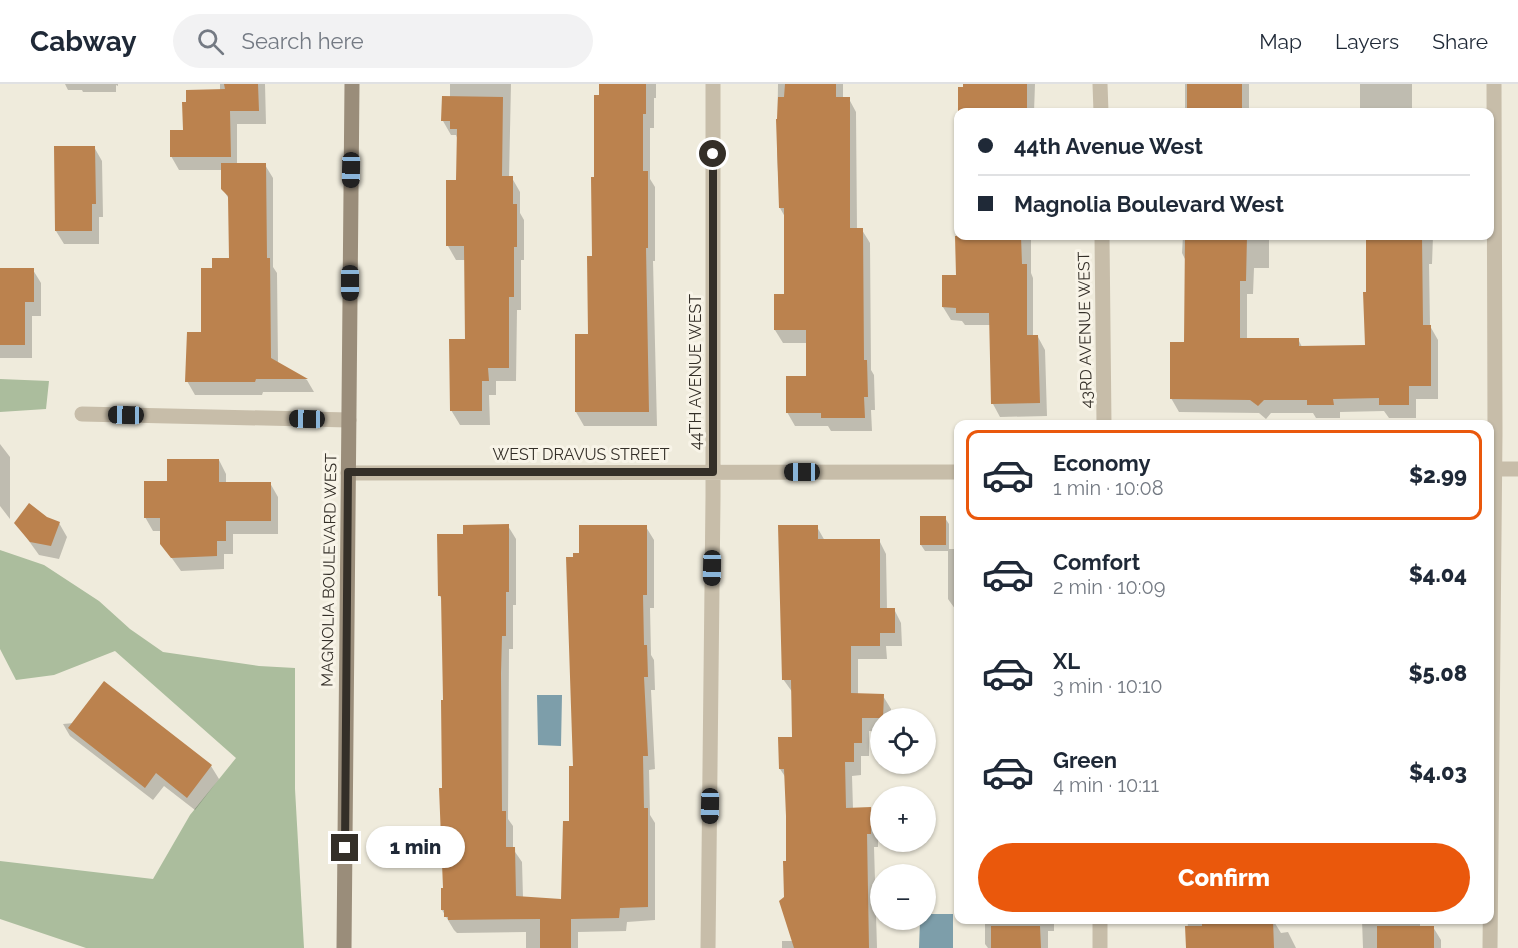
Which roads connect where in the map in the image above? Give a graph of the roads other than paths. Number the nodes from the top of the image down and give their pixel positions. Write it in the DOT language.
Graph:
graph roads {
  1 [pos="352,84"];
  2 [pos="713,84"];
  3 [pos="1100,84"];
  4 [pos="1494,84"];
  5 [pos="1101,108"];
  6 [pos="1494,108"];
  7 [pos="1102,240"];
  8 [pos="1493,240"];
  9 [pos="82,414"];
  10 [pos="349,420"];
  11 [pos="1104,420"];
  12 [pos="1492,420"];
  13 [pos="1494,469"];
  14 [pos="1518,469"];
  15 [pos="348,472"];
  16 [pos="713,472"];
  17 [pos="954,472"];
  18 [pos="1100,924"];
  19 [pos="1490,924"];
  20 [pos="344,948"];
  21 [pos="708,948"];
  22 [pos="1100,948"];
  23 [pos="1490,948"];
  1 -- 10 [label="street, MAGNOLIA BOULEVARD WEST"];
  2 -- 16 [label="street, 44TH AVENUE WEST"];
  3 -- 5 [label="street"];
  4 -- 6 [label="street"];
  7 -- 11 [label="street, 43RD AVENUE WEST"];
  8 -- 12 [label="street"];
  9 -- 10 [label="street"];
  10 -- 15 [label="street, MAGNOLIA BOULEVARD WEST"];
  13 -- 14 [label="street"];
  15 -- 16 [label="street, WEST DRAVUS STREET"];
  15 -- 20 [label="street, MAGNOLIA BOULEVARD WEST"];
  16 -- 17 [label="street, WEST DRAVUS STREET"];
  16 -- 21 [label="street, 44TH AVENUE WEST"];
  18 -- 22 [label="street"];
  19 -- 23 [label="street"];
}
